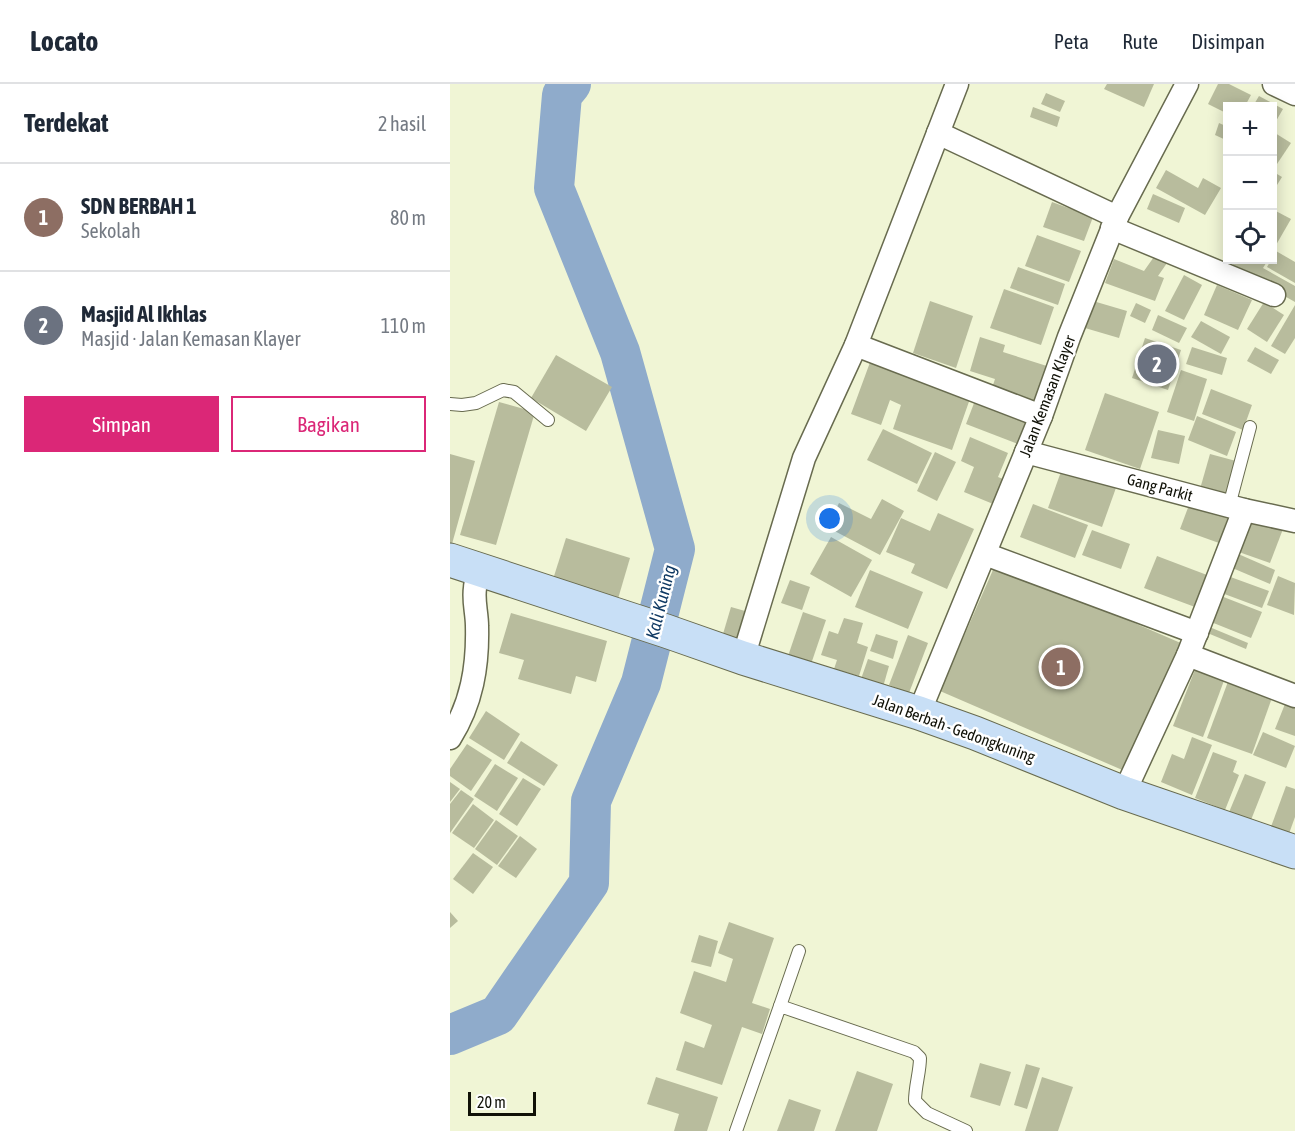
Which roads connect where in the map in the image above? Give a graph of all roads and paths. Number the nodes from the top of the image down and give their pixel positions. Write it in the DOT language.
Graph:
graph roads {
  1 [pos="957,84"];
  2 [pos="1187,84"];
  3 [pos="1274,84"];
  4 [pos="1295,94"];
  5 [pos="938,133"];
  6 [pos="1115,223"];
  7 [pos="1274,295"];
  8 [pos="856,345"];
  9 [pos="450,404"];
  10 [pos="1041,416"];
  11 [pos="548,420"];
  12 [pos="1250,427"];
  13 [pos="1026,452"];
  14 [pos="1237,508"];
  15 [pos="1295,521"];
  16 [pos="985,554"];
  17 [pos="465,565"];
  18 [pos="1197,633"];
  19 [pos="1188,655"];
  20 [pos="743,658"];
  21 [pos="1295,696"];
  22 [pos="919,713"];
  23 [pos="450,738"];
  24 [pos="1124,793"];
  25 [pos="1295,852"];
  26 [pos="799,951"];
  27 [pos="780,1006"];
  28 [pos="736,1131"];
  29 [pos="966,1131"];
  1 -- 5 [label="street"];
  2 -- 6 [label="street, Jalan Kemasan Klayer"];
  3 -- 4 [label="street"];
  5 -- 6 [label="street"];
  5 -- 8 [label="street"];
  6 -- 7 [label="street"];
  6 -- 10 [label="street, Jalan Kemasan Klayer"];
  8 -- 10 [label="street"];
  8 -- 20 [label="street"];
  9 -- 11 [label="lane"];
  10 -- 13 [label="street, Jalan Kemasan Klayer"];
  12 -- 14 [label="lane"];
  13 -- 14 [label="street, Gang Parkit"];
  13 -- 16 [label="street, Jalan Kemasan Klayer"];
  14 -- 15 [label="street, Gang Parkit"];
  14 -- 18 [label="street"];
  16 -- 18 [label="street"];
  16 -- 22 [label="street, Jalan Kemasan Klayer"];
  17 -- 20 [label="main road, Jalan Berbah - Gedongkuning"];
  17 -- 23 [label="street"];
  18 -- 19 [label="street"];
  19 -- 21 [label="street"];
  19 -- 24 [label="street"];
  20 -- 22 [label="main road, Jalan Berbah - Gedongkuning"];
  22 -- 24 [label="main road, Jalan Berbah - Gedongkuning"];
  24 -- 25 [label="main road, Jalan Berbah - Gedongkuning"];
  26 -- 27 [label="lane"];
  27 -- 28 [label="lane"];
  27 -- 29 [label="lane"];
}
